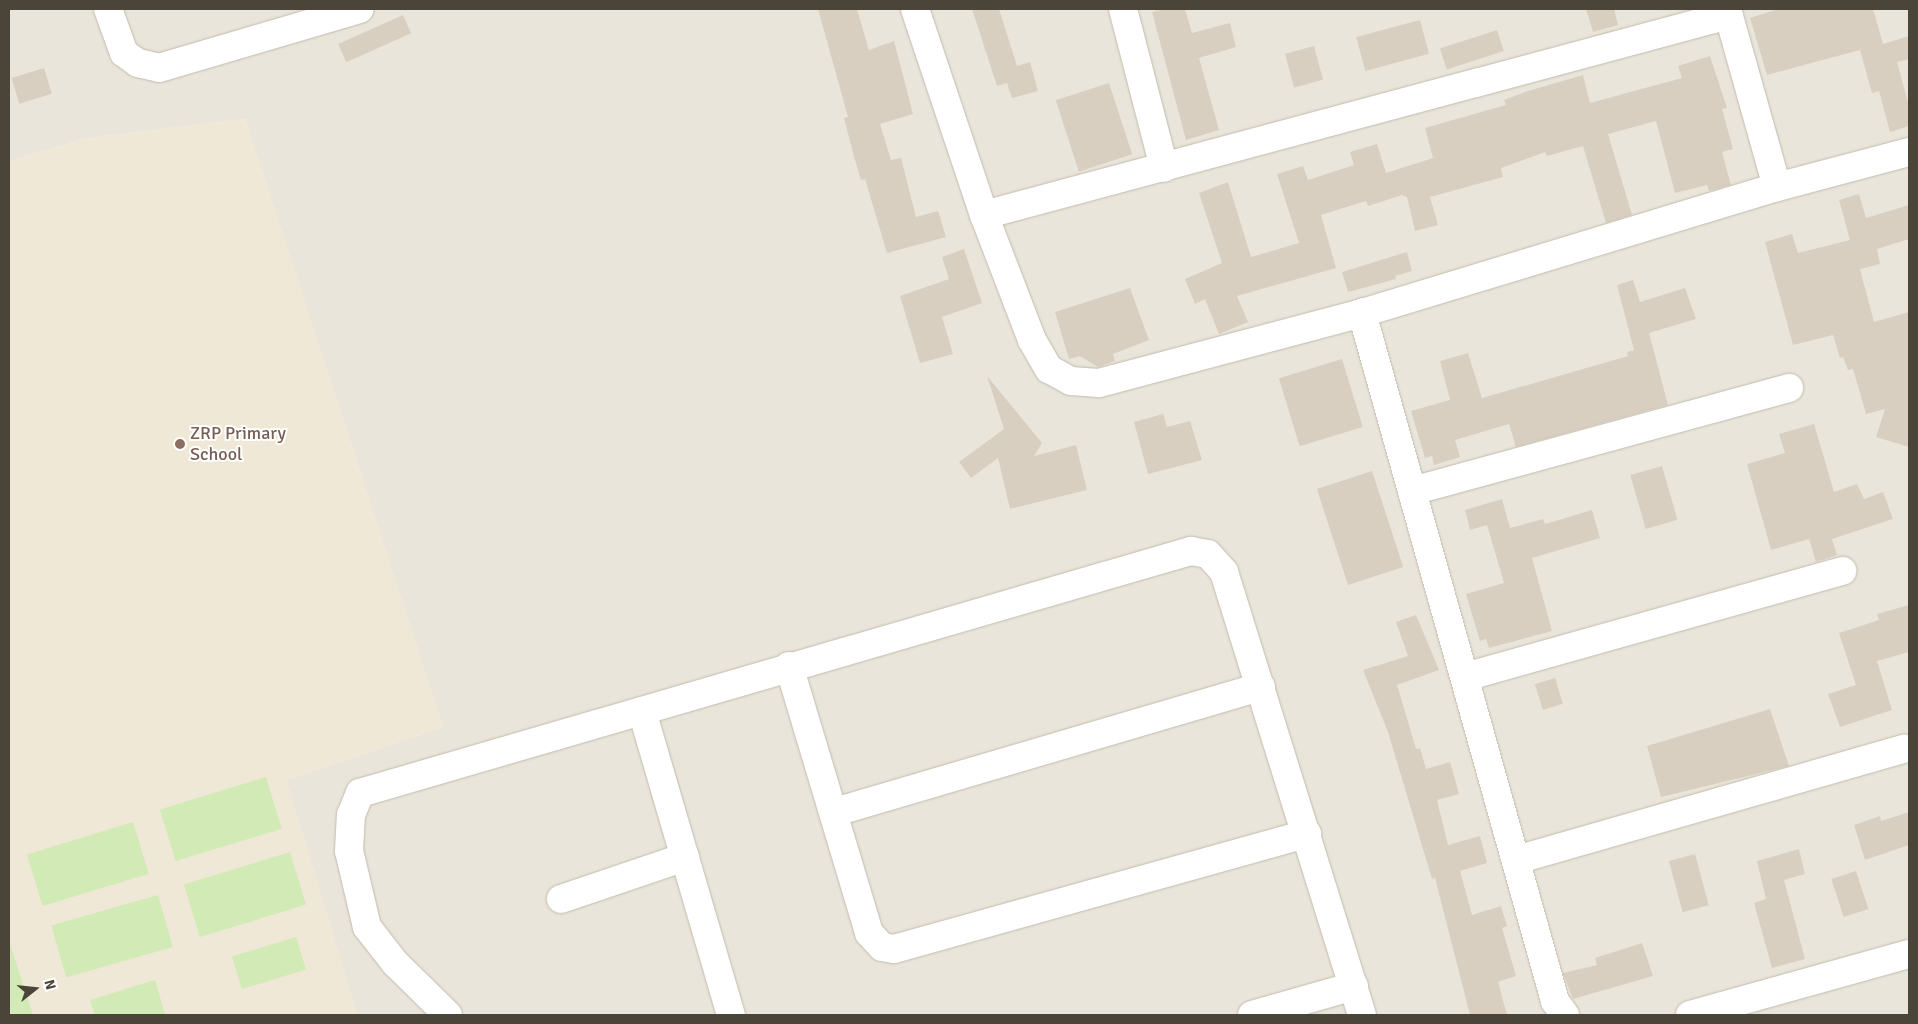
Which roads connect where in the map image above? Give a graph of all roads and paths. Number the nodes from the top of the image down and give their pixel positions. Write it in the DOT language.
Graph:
graph roads {
  1 [pos="108,9"];
  2 [pos="359,9"];
  3 [pos="915,9"];
  4 [pos="1123,9"];
  5 [pos="1728,12"];
  6 [pos="316,15"];
  7 [pos="1909,152"];
  8 [pos="1164,168"];
  9 [pos="1777,187"];
  10 [pos="984,216"];
  11 [pos="1362,313"];
  12 [pos="1789,388"];
  13 [pos="1412,491"];
  14 [pos="1842,571"];
  15 [pos="790,666"];
  16 [pos="1465,677"];
  17 [pos="1261,686"];
  18 [pos="642,712"];
  19 [pos="1904,749"];
  20 [pos="834,812"];
  21 [pos="1307,834"];
  22 [pos="685,857"];
  23 [pos="1516,860"];
  24 [pos="561,899"];
  25 [pos="1909,954"];
  26 [pos="1354,986"];
  27 [pos="448,1015"];
  28 [pos="731,1015"];
  29 [pos="1252,1015"];
  30 [pos="1362,1015"];
  31 [pos="1564,1015"];
  32 [pos="1690,1015"];
  1 -- 6 [label="street"];
  2 -- 6 [label="street"];
  3 -- 10 [label="street"];
  4 -- 8 [label="street"];
  5 -- 8 [label="street"];
  5 -- 9 [label="street"];
  7 -- 9 [label="street"];
  8 -- 10 [label="street"];
  9 -- 11 [label="street"];
  10 -- 11 [label="street"];
  11 -- 13 [label="street"];
  12 -- 13 [label="street"];
  13 -- 16 [label="street"];
  14 -- 16 [label="street"];
  15 -- 17 [label="street"];
  15 -- 18 [label="street"];
  15 -- 20 [label="street"];
  16 -- 23 [label="street"];
  17 -- 20 [label="street"];
  17 -- 21 [label="street"];
  18 -- 22 [label="street"];
  18 -- 27 [label="street"];
  19 -- 23 [label="street"];
  20 -- 21 [label="street"];
  21 -- 26 [label="street"];
  22 -- 24 [label="street"];
  22 -- 28 [label="street"];
  23 -- 31 [label="street"];
  25 -- 32 [label="street"];
  26 -- 29 [label="street"];
  26 -- 30 [label="street"];
}
